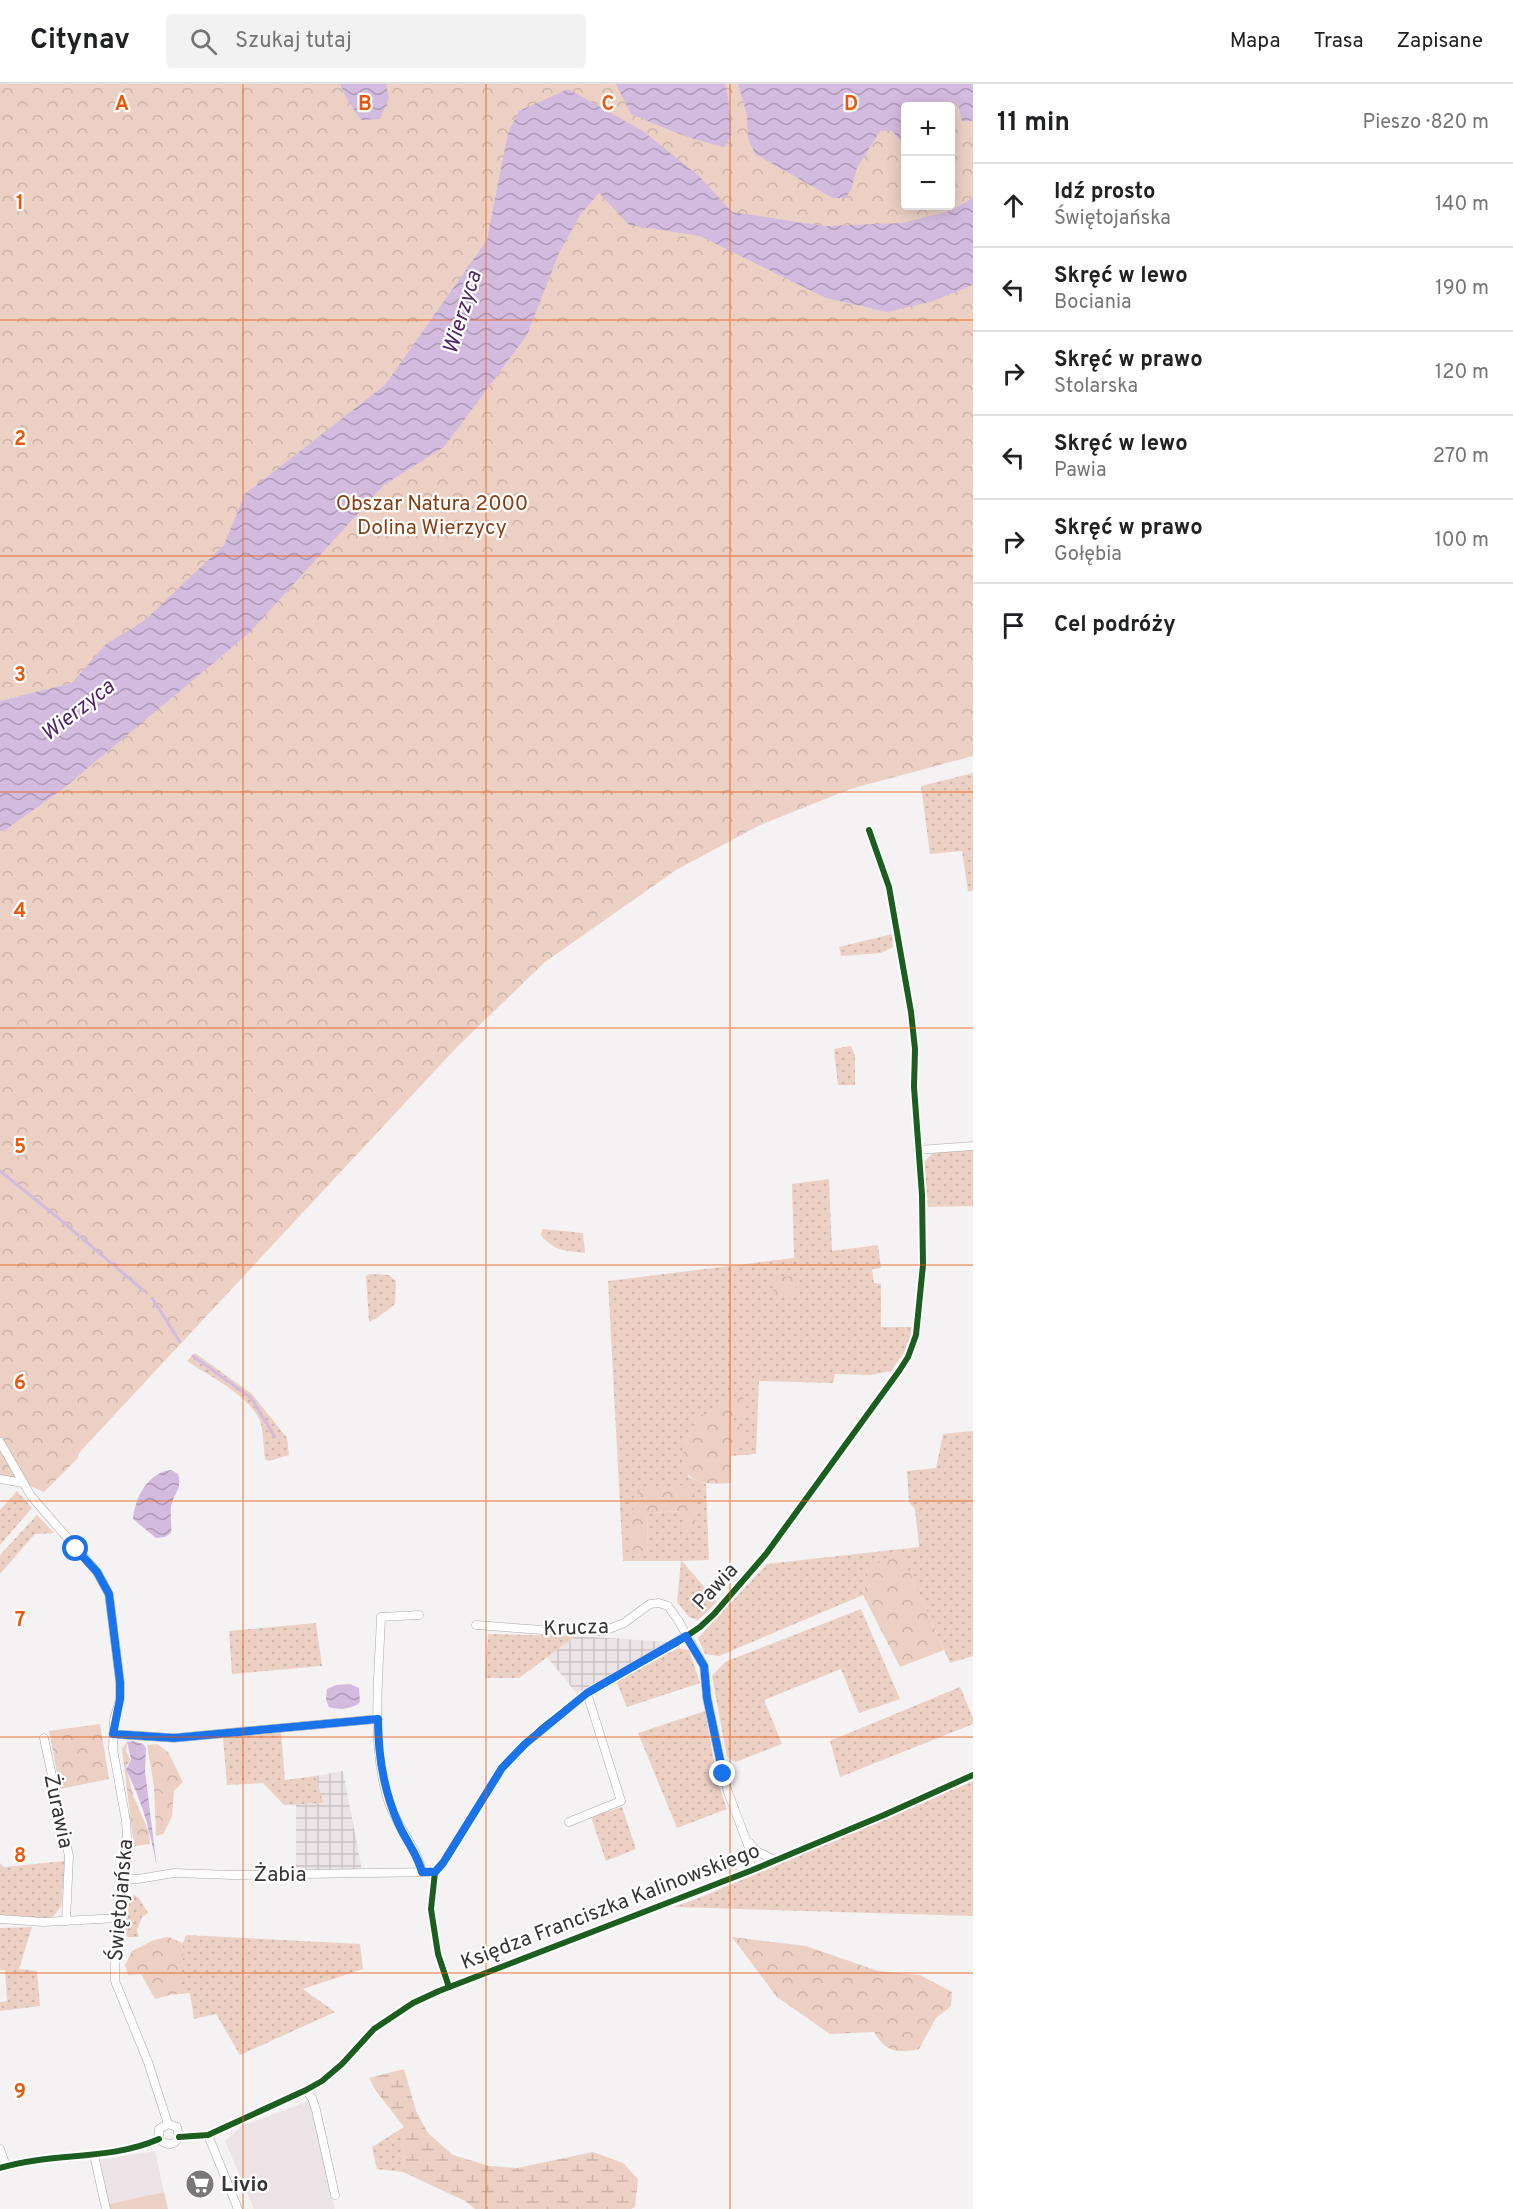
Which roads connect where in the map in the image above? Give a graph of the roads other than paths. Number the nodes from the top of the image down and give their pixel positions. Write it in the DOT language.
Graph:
graph roads {
  1 [pos="870,830"];
  2 [pos="973,1146"];
  3 [pos="918,1149"];
  4 [pos="0,1442"];
  5 [pos="0,1479"];
  6 [pos="22,1483"];
  7 [pos="419,1615"];
  8 [pos="476,1625"];
  9 [pos="686,1636"];
  10 [pos="587,1693"];
  11 [pos="378,1719"];
  12 [pos="113,1734"];
  13 [pos="44,1738"];
  14 [pos="973,1775"];
  15 [pos="569,1822"];
  16 [pos="745,1836"];
  17 [pos="775,1860"];
  18 [pos="750,1871"];
  19 [pos="422,1872"];
  20 [pos="435,1872"];
  21 [pos="126,1879"];
  22 [pos="119,1918"];
  23 [pos="0,1919"];
  24 [pos="66,1921"];
  25 [pos="449,1987"];
  26 [pos="306,2090"];
  27 [pos="168,2124"];
  28 [pos="208,2135"];
  29 [pos="179,2137"];
  30 [pos="159,2139"];
  31 [pos="0,2149"];
  32 [pos="94,2155"];
  33 [pos="3,2167"];
  34 [pos="335,2195"];
  35 [pos="106,2209"];
  36 [pos="238,2209"];
  1 -- 3 [label="street, Pawia"];
  2 -- 3 [label="street"];
  3 -- 9 [label="street, Pawia"];
  4 -- 6 [label="street, Świętojańska"];
  5 -- 6 [label="street"];
  6 -- 12 [label="street, Świętojańska"];
  7 -- 11 [label="street"];
  8 -- 9 [label="street, Krucza"];
  9 -- 10 [label="street, Pawia"];
  9 -- 16 [label="street"];
  10 -- 15 [label="street"];
  10 -- 20 [label="street, Pawia"];
  11 -- 12 [label="street"];
  11 -- 19 [label="street"];
  12 -- 21 [label="street, Świętojańska"];
  13 -- 24 [label="street, Żurawia"];
  14 -- 17 [label="street, Księdza Franciszka Kalinowskiego"];
  16 -- 17 [label="street"];
  16 -- 18 [label="street"];
  17 -- 18 [label="street, Księdza Franciszka Kalinowskiego"];
  18 -- 25 [label="street, Księdza Franciszka Kalinowskiego"];
  19 -- 20 [label="street, Żabia"];
  19 -- 21 [label="street, Żabia"];
  20 -- 25 [label="street, Pawia"];
  21 -- 22 [label="street, Świętojańska"];
  22 -- 24 [label="street"];
  22 -- 27 [label="street, Świętojańska"];
  23 -- 24 [label="street"];
  25 -- 26 [label="street, Księdza Franciszka Kalinowskiego"];
  26 -- 28 [label="street, Księdza Franciszka Kalinowskiego"];
  26 -- 34 [label="street"];
  27 -- 29 [label="street"];
  27 -- 30 [label="street"];
  28 -- 29 [label="street, Księdza Franciszka Kalinowskiego"];
  28 -- 36 [label="street"];
  29 -- 30 [label="street"];
  30 -- 32 [label="street"];
  31 -- 33 [label="street"];
  32 -- 33 [label="street"];
  32 -- 35 [label="street"];
}
